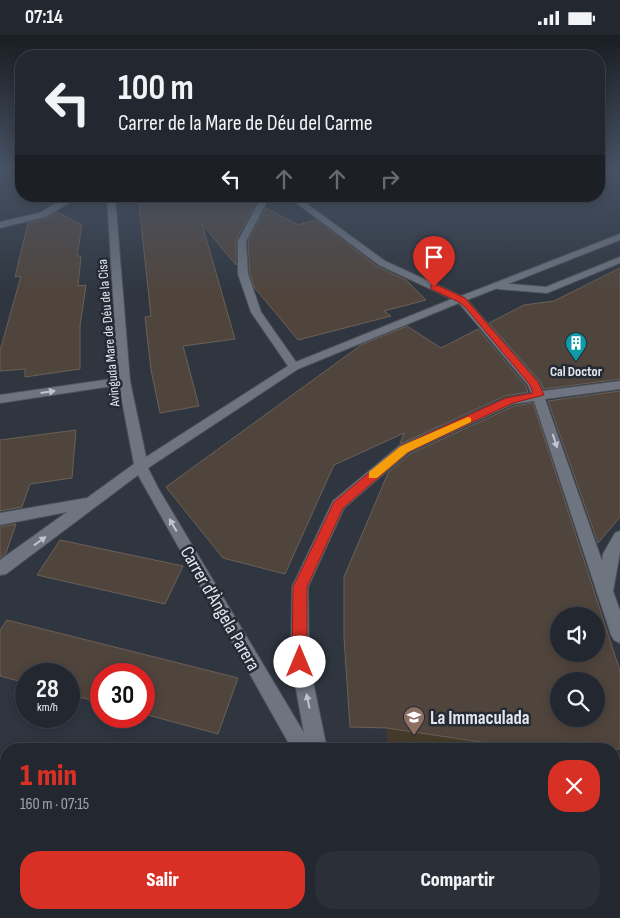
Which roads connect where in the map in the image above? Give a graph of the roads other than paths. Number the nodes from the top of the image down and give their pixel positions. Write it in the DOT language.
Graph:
graph roads {
  1 [pos="50,210"];
  2 [pos="112,210"];
  3 [pos="258,210"];
  4 [pos="311,210"];
  5 [pos="0,225"];
  6 [pos="620,237"];
  7 [pos="620,260"];
  8 [pos="498,286"];
  9 [pos="462,300"];
  10 [pos="294,367"];
  11 [pos="124,381"];
  12 [pos="620,385"];
  13 [pos="539,395"];
  14 [pos="0,399"];
  15 [pos="141,466"];
  16 [pos="94,502"];
  17 [pos="0,519"];
  18 [pos="620,537"];
  19 [pos="0,569"];
  20 [pos="605,592"];
  21 [pos="620,635"];
  22 [pos="300,743"];
  23 [pos="317,743"];
  1 -- 5 [label="street"];
  2 -- 11 [label="street, Avinguda Mare de Déu de la Cisa"];
  3 -- 10 [label="street"];
  4 -- 9 [label="street"];
  6 -- 8 [label="street"];
  7 -- 8 [label="street"];
  8 -- 9 [label="street"];
  9 -- 10 [label="street"];
  9 -- 13 [label="street"];
  10 -- 15 [label="street"];
  14 -- 11 [label="street, one-way"];
  11 -- 15 [label="street, Avinguda Mare de Déu de la Cisa"];
  12 -- 13 [label="street"];
  13 -- 20 [label="street, one-way"];
  23 -- 13 [label="street, one-way"];
  15 -- 16 [label="street"];
  22 -- 15 [label="street, Carrer d'Àngela Parera, one-way"];
  16 -- 17 [label="street"];
  19 -- 16 [label="street, one-way"];
  18 -- 20 [label="street"];
  20 -- 21 [label="street"];
}
